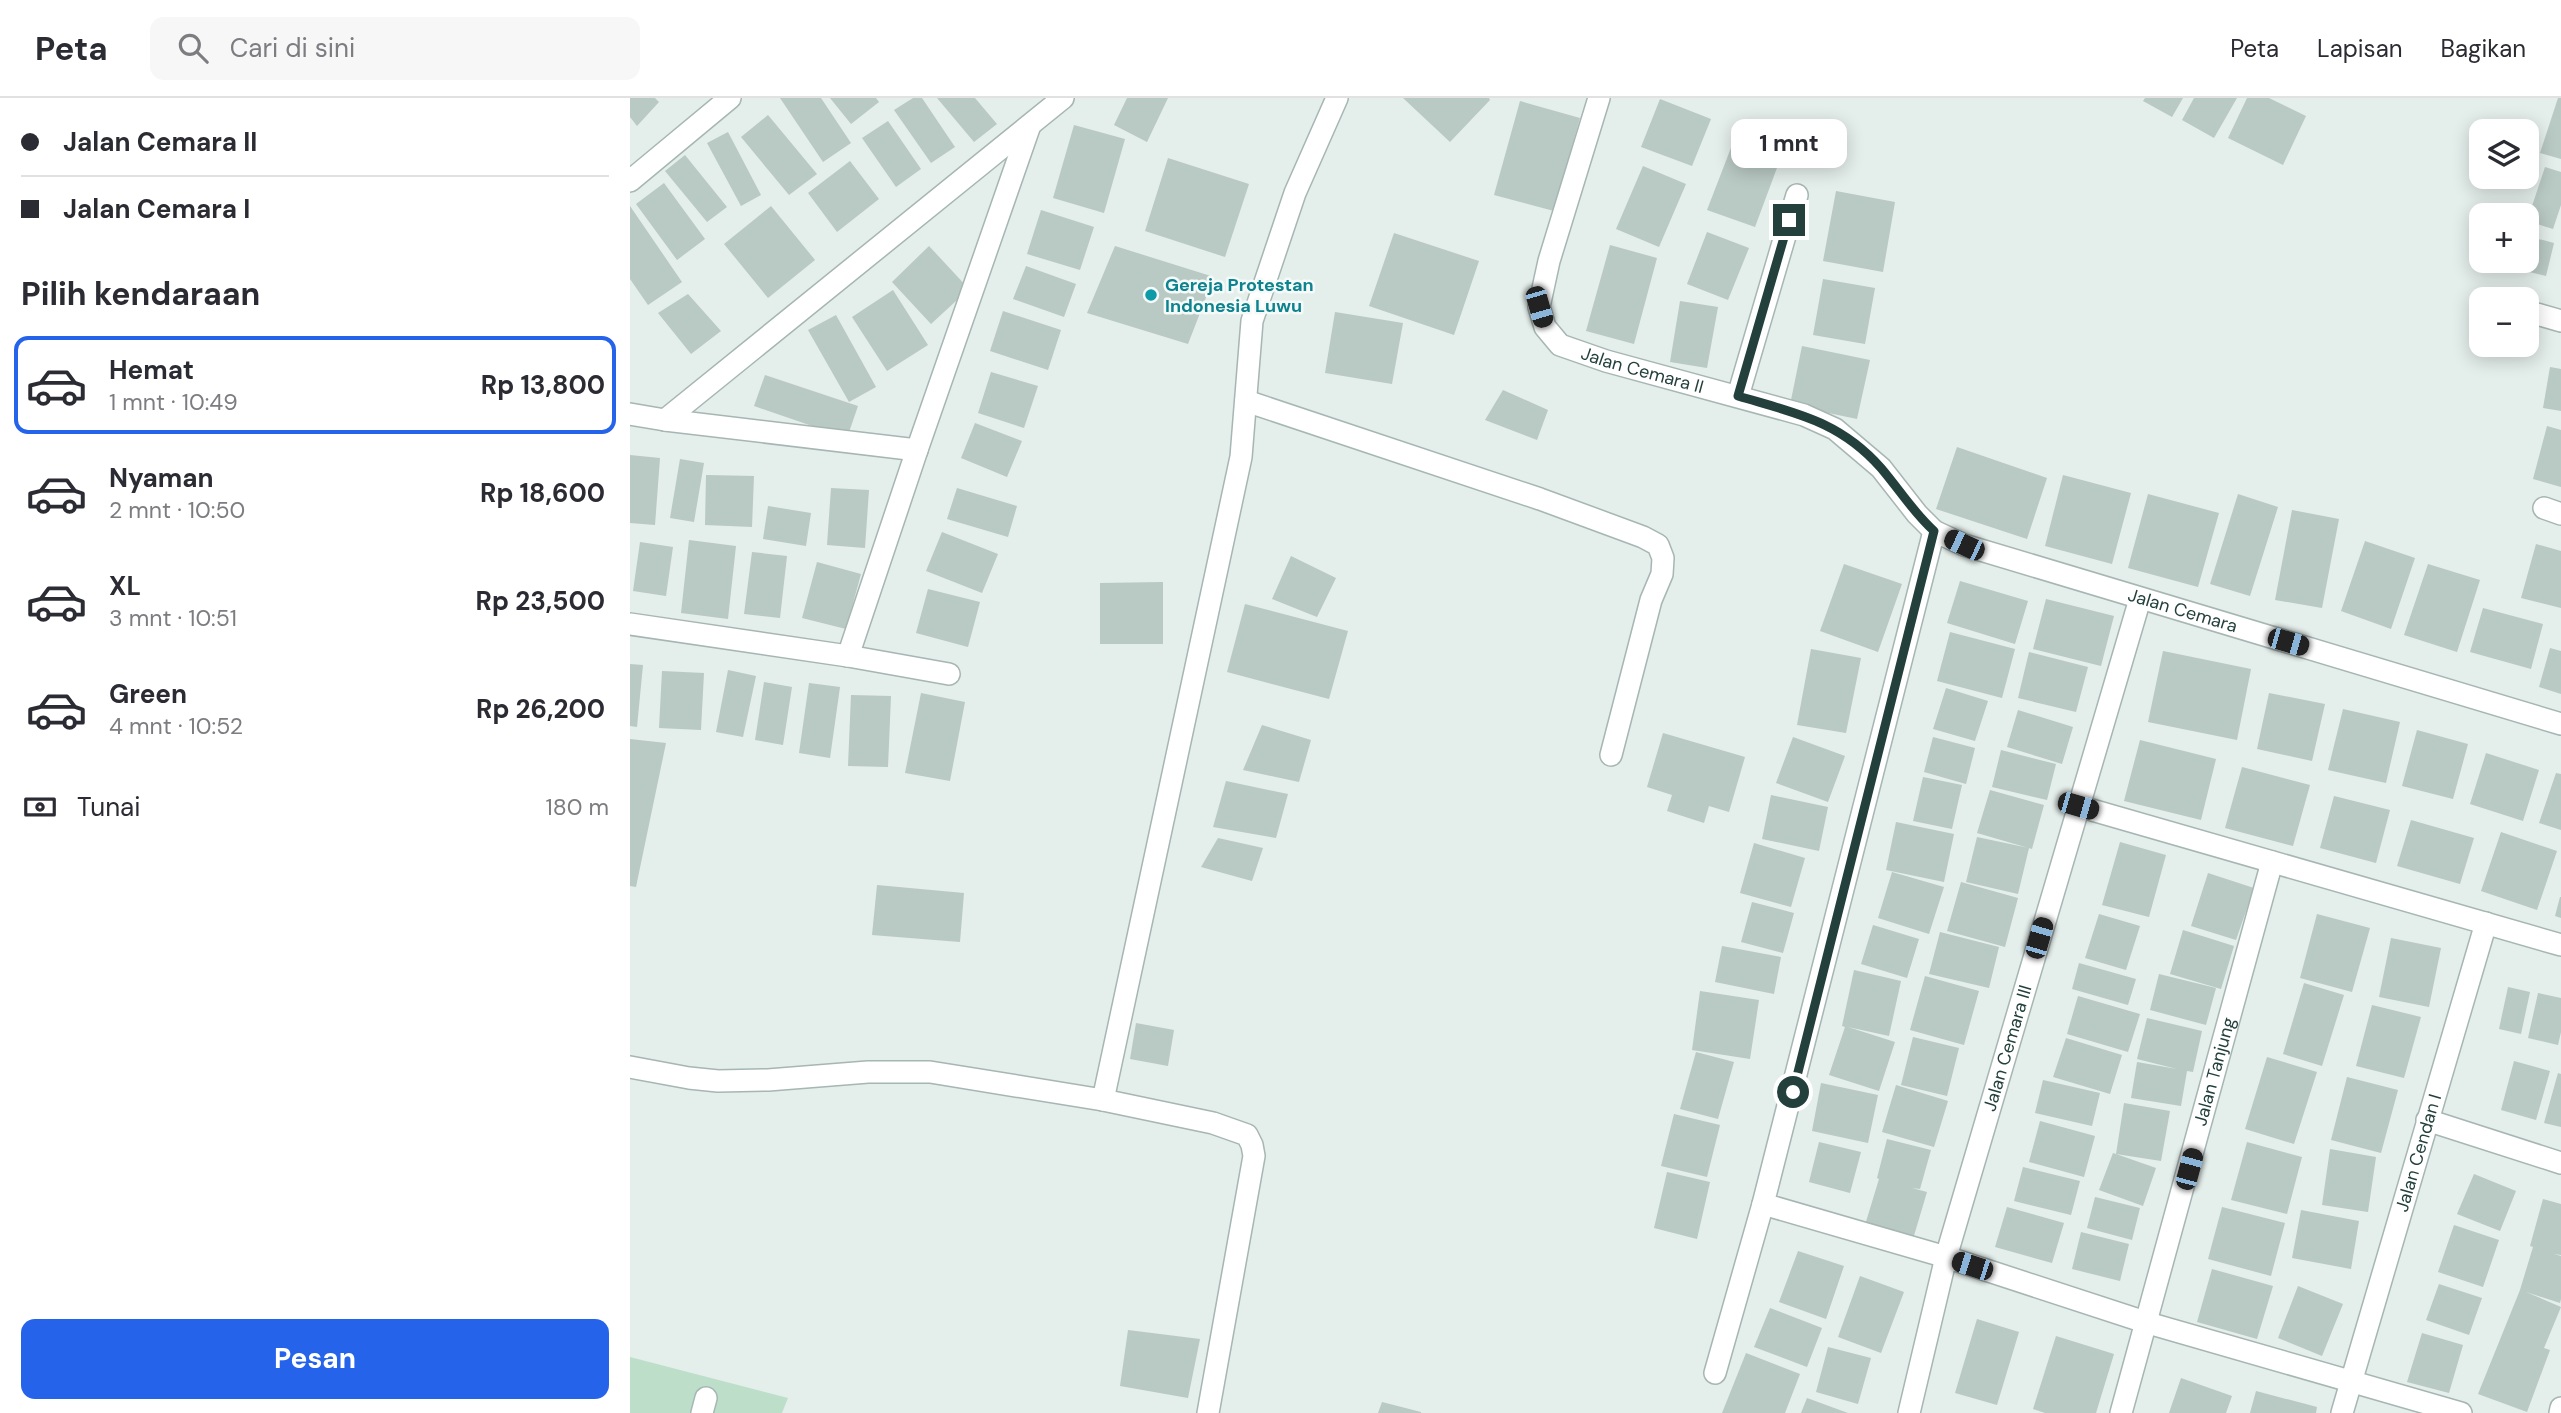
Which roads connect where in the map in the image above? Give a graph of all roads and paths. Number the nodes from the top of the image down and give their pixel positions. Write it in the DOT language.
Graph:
graph roads {
  1 [pos="730,98"];
  2 [pos="1063,98"];
  3 [pos="1337,98"];
  4 [pos="1598,98"];
  5 [pos="1029,128"];
  6 [pos="630,181"];
  7 [pos="1797,195"];
  8 [pos="2539,315"];
  9 [pos="2561,321"];
  10 [pos="1738,396"];
  11 [pos="1247,401"];
  12 [pos="630,414"];
  13 [pos="665,420"];
  14 [pos="917,450"];
  15 [pos="1934,531"];
  16 [pos="1964,545"];
  17 [pos="2140,599"];
  18 [pos="630,624"];
  19 [pos="848,656"];
  20 [pos="949,674"];
  21 [pos="2561,724"];
  22 [pos="1611,755"];
  23 [pos="2078,806"];
  24 [pos="2272,862"];
  25 [pos="2486,923"];
  26 [pos="2561,945"];
  27 [pos="630,1067"];
  28 [pos="1104,1100"];
  29 [pos="2427,1120"];
  30 [pos="2561,1163"];
  31 [pos="1768,1205"];
  32 [pos="1946,1257"];
  33 [pos="2148,1323"];
  34 [pos="1715,1373"];
  35 [pos="2351,1381"];
  36 [pos="1208,1413"];
  37 [pos="1909,1413"];
  38 [pos="2122,1413"];
  39 [pos="2342,1413"];
  40 [pos="2461,1413"];
  1 -- 6 [label="street"];
  2 -- 5 [label="street"];
  3 -- 11 [label="street"];
  4 -- 10 [label="street, Jalan Cemara II"];
  5 -- 13 [label="street"];
  5 -- 14 [label="street"];
  7 -- 10 [label="street"];
  8 -- 9 [label="street"];
  10 -- 15 [label="street, Jalan Cemara II"];
  11 -- 22 [label="street"];
  11 -- 28 [label="street"];
  12 -- 13 [label="street"];
  13 -- 14 [label="street"];
  14 -- 19 [label="street"];
  15 -- 16 [label="street, Jalan Cemara II"];
  15 -- 31 [label="street"];
  16 -- 17 [label="street, Jalan Cemara"];
  17 -- 21 [label="street, Jalan Cemara"];
  17 -- 23 [label="street, Jalan Cemara III"];
  18 -- 19 [label="street"];
  19 -- 20 [label="street"];
  23 -- 24 [label="street"];
  23 -- 32 [label="street, Jalan Cemara III"];
  24 -- 25 [label="street"];
  24 -- 33 [label="street, Jalan Tanjung"];
  25 -- 26 [label="street"];
  25 -- 29 [label="street, Jalan Cendan I"];
  27 -- 28 [label="street"];
  28 -- 36 [label="street"];
  29 -- 30 [label="street"];
  29 -- 35 [label="street, Jalan Cendan I"];
  31 -- 32 [label="street"];
  31 -- 34 [label="street"];
  32 -- 33 [label="street"];
  32 -- 37 [label="street, Jalan Cemara III"];
  33 -- 35 [label="street"];
  33 -- 38 [label="street, Jalan Tanjung"];
  35 -- 39 [label="street, Jalan Cendan I"];
  35 -- 40 [label="street"];
}
